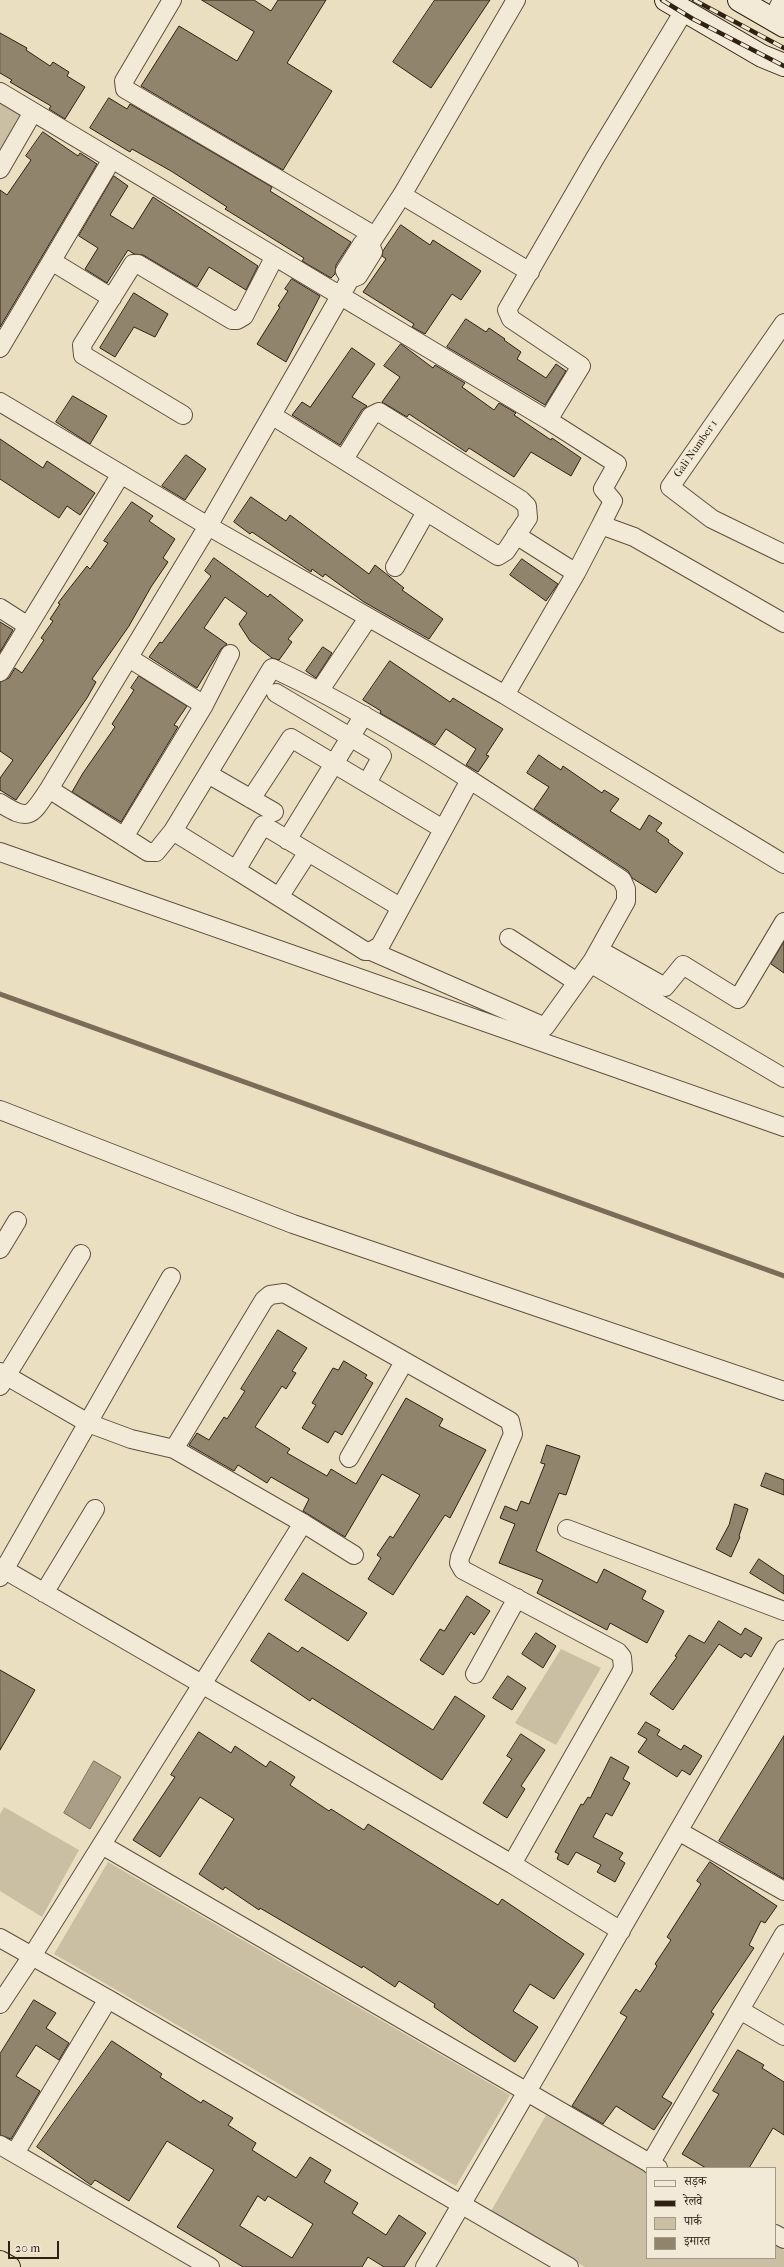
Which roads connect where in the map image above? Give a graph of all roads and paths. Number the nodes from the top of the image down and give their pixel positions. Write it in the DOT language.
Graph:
graph roads {
  1 [pos="172,0"];
  2 [pos="516,0"];
  3 [pos="666,0"];
  4 [pos="739,0"];
  5 [pos="782,0"];
  6 [pos="684,11"];
  7 [pos="778,22"];
  8 [pos="784,65"];
  9 [pos="0,92"];
  10 [pos="33,112"];
  11 [pos="112,160"];
  12 [pos="0,169"];
  13 [pos="402,195"];
  14 [pos="372,240"];
  15 [pos="274,258"];
  16 [pos="53,262"];
  17 [pos="530,272"];
  18 [pos="340,296"];
  19 [pos="112,298"];
  20 [pos="784,322"];
  21 [pos="0,348"];
  22 [pos="0,402"];
  23 [pos="183,415"];
  24 [pos="273,416"];
  25 [pos="548,420"];
  26 [pos="344,459"];
  27 [pos="121,474"];
  28 [pos="426,512"];
  29 [pos="601,525"];
  30 [pos="208,526"];
  31 [pos="516,535"];
  32 [pos="784,554"];
  33 [pos="395,567"];
  34 [pos="576,573"];
  35 [pos="0,608"];
  36 [pos="368,618"];
  37 [pos="784,623"];
  38 [pos="28,626"];
  39 [pos="230,654"];
  40 [pos="129,658"];
  41 [pos="0,672"];
  42 [pos="320,690"];
  43 [pos="276,693"];
  44 [pos="505,695"];
  45 [pos="204,705"];
  46 [pos="364,715"];
  47 [pos="350,737"];
  48 [pos="334,763"];
  49 [pos="208,774"];
  50 [pos="470,780"];
  51 [pos="367,783"];
  52 [pos="49,789"];
  53 [pos="251,799"];
  54 [pos="0,803"];
  55 [pos="274,812"];
  56 [pos="443,829"];
  57 [pos="173,831"];
  58 [pos="124,837"];
  59 [pos="288,840"];
  60 [pos="0,852"];
  61 [pos="308,852"];
  62 [pos="784,864"];
  63 [pos="236,870"];
  64 [pos="279,897"];
  65 [pos="400,907"];
  66 [pos="784,922"];
  67 [pos="509,938"];
  68 [pos="371,951"];
  69 [pos="596,955"];
  70 [pos="577,982"];
  71 [pos="784,1078"];
  72 [pos="0,1110"];
  73 [pos="784,1127"];
  74 [pos="17,1221"];
  75 [pos="0,1249"];
  76 [pos="81,1254"];
  77 [pos="171,1277"];
  78 [pos="404,1362"];
  79 [pos="2,1378"];
  80 [pos="784,1391"];
  81 [pos="88,1423"];
  82 [pos="174,1449"];
  83 [pos="349,1458"];
  84 [pos="95,1509"];
  85 [pos="303,1523"];
  86 [pos="567,1529"];
  87 [pos="354,1556"];
  88 [pos="1,1571"];
  89 [pos="44,1593"];
  90 [pos="517,1598"];
  91 [pos="784,1612"];
  92 [pos="784,1649"];
  93 [pos="475,1674"];
  94 [pos="202,1685"];
  95 [pos="680,1832"];
  96 [pos="102,1845"];
  97 [pos="512,1864"];
  98 [pos="784,1891"];
  99 [pos="622,1931"];
  100 [pos="784,1934"];
  101 [pos="0,1938"];
  102 [pos="32,1956"];
  103 [pos="108,1999"];
  104 [pos="0,2004"];
  105 [pos="740,2010"];
  106 [pos="784,2036"];
  107 [pos="527,2093"];
  108 [pos="8,2149"];
  109 [pos="654,2166"];
  110 [pos="461,2205"];
  111 [pos="0,2262"];
  112 [pos="9,2267"];
  113 [pos="210,2267"];
  114 [pos="425,2267"];
  115 [pos="569,2267"];
  1 -- 14 [label="street"];
  2 -- 13 [label="street"];
  3 -- 6 [label="main road"];
  4 -- 7 [label="main road"];
  5 -- 7 [label="street"];
  6 -- 8 [label="main road"];
  6 -- 17 [label="street"];
  9 -- 10 [label="street"];
  10 -- 11 [label="street"];
  10 -- 12 [label="street"];
  11 -- 15 [label="street"];
  11 -- 16 [label="street"];
  13 -- 14 [label="street"];
  13 -- 17 [label="street"];
  14 -- 18 [label="street"];
  15 -- 18 [label="street"];
  15 -- 19 [label="street"];
  16 -- 19 [label="street"];
  16 -- 21 [label="street"];
  17 -- 25 [label="street"];
  18 -- 24 [label="street"];
  18 -- 25 [label="street"];
  19 -- 23 [label="street"];
  20 -- 32 [label="street, Gali Number 1"];
  22 -- 27 [label="street"];
  24 -- 26 [label="street"];
  24 -- 30 [label="street"];
  25 -- 29 [label="street"];
  26 -- 28 [label="street"];
  26 -- 31 [label="street"];
  27 -- 30 [label="street"];
  27 -- 38 [label="street"];
  28 -- 31 [label="street"];
  28 -- 33 [label="street"];
  29 -- 34 [label="street"];
  29 -- 37 [label="street"];
  30 -- 36 [label="street"];
  30 -- 40 [label="street"];
  31 -- 34 [label="street"];
  34 -- 44 [label="street"];
  35 -- 38 [label="street"];
  36 -- 42 [label="street"];
  36 -- 44 [label="street"];
  38 -- 41 [label="street"];
  39 -- 45 [label="street"];
  40 -- 45 [label="street"];
  40 -- 52 [label="street"];
  42 -- 46 [label="street"];
  42 -- 49 [label="street"];
  43 -- 47 [label="street"];
  44 -- 62 [label="street"];
  45 -- 58 [label="street"];
  46 -- 47 [label="street"];
  46 -- 50 [label="street"];
  47 -- 48 [label="street"];
  47 -- 51 [label="street"];
  48 -- 51 [label="street"];
  48 -- 53 [label="street"];
  48 -- 59 [label="street"];
  49 -- 53 [label="street"];
  49 -- 57 [label="street"];
  50 -- 56 [label="street"];
  50 -- 69 [label="street"];
  51 -- 56 [label="street"];
  52 -- 54 [label="street"];
  52 -- 58 [label="street"];
  53 -- 55 [label="street"];
  56 -- 65 [label="street"];
  57 -- 58 [label="street"];
  57 -- 63 [label="street"];
  59 -- 61 [label="street"];
  59 -- 63 [label="street"];
  60 -- 73 [label="street"];
  61 -- 64 [label="street"];
  61 -- 65 [label="street"];
  63 -- 64 [label="street"];
  64 -- 68 [label="street"];
  65 -- 68 [label="street"];
  66 -- 69 [label="street"];
  67 -- 70 [label="street"];
  68 -- 70 [label="street"];
  69 -- 70 [label="street"];
  69 -- 71 [label="street"];
  72 -- 80 [label="street"];
  74 -- 75 [label="street"];
  76 -- 79 [label="street"];
  77 -- 81 [label="street"];
  78 -- 82 [label="street"];
  78 -- 83 [label="street"];
  78 -- 90 [label="street"];
  79 -- 81 [label="street"];
  81 -- 82 [label="street"];
  81 -- 88 [label="street"];
  82 -- 85 [label="street"];
  84 -- 89 [label="street"];
  85 -- 87 [label="street"];
  85 -- 94 [label="street"];
  86 -- 91 [label="street"];
  88 -- 89 [label="street"];
  89 -- 94 [label="street"];
  90 -- 93 [label="street"];
  90 -- 97 [label="street"];
  92 -- 95 [label="street"];
  94 -- 96 [label="street"];
  94 -- 97 [label="street"];
  95 -- 98 [label="street"];
  95 -- 99 [label="street"];
  96 -- 102 [label="street"];
  96 -- 107 [label="street"];
  97 -- 99 [label="street"];
  99 -- 107 [label="street"];
  100 -- 105 [label="street"];
  101 -- 102 [label="street"];
  102 -- 103 [label="street"];
  102 -- 104 [label="street"];
  103 -- 108 [label="street"];
  103 -- 110 [label="street"];
  105 -- 106 [label="street"];
  105 -- 109 [label="street"];
  107 -- 109 [label="street"];
  107 -- 110 [label="street"];
  108 -- 113 [label="street"];
  110 -- 114 [label="street"];
  110 -- 115 [label="street"];
  111 -- 112 [label="highway"];
}
